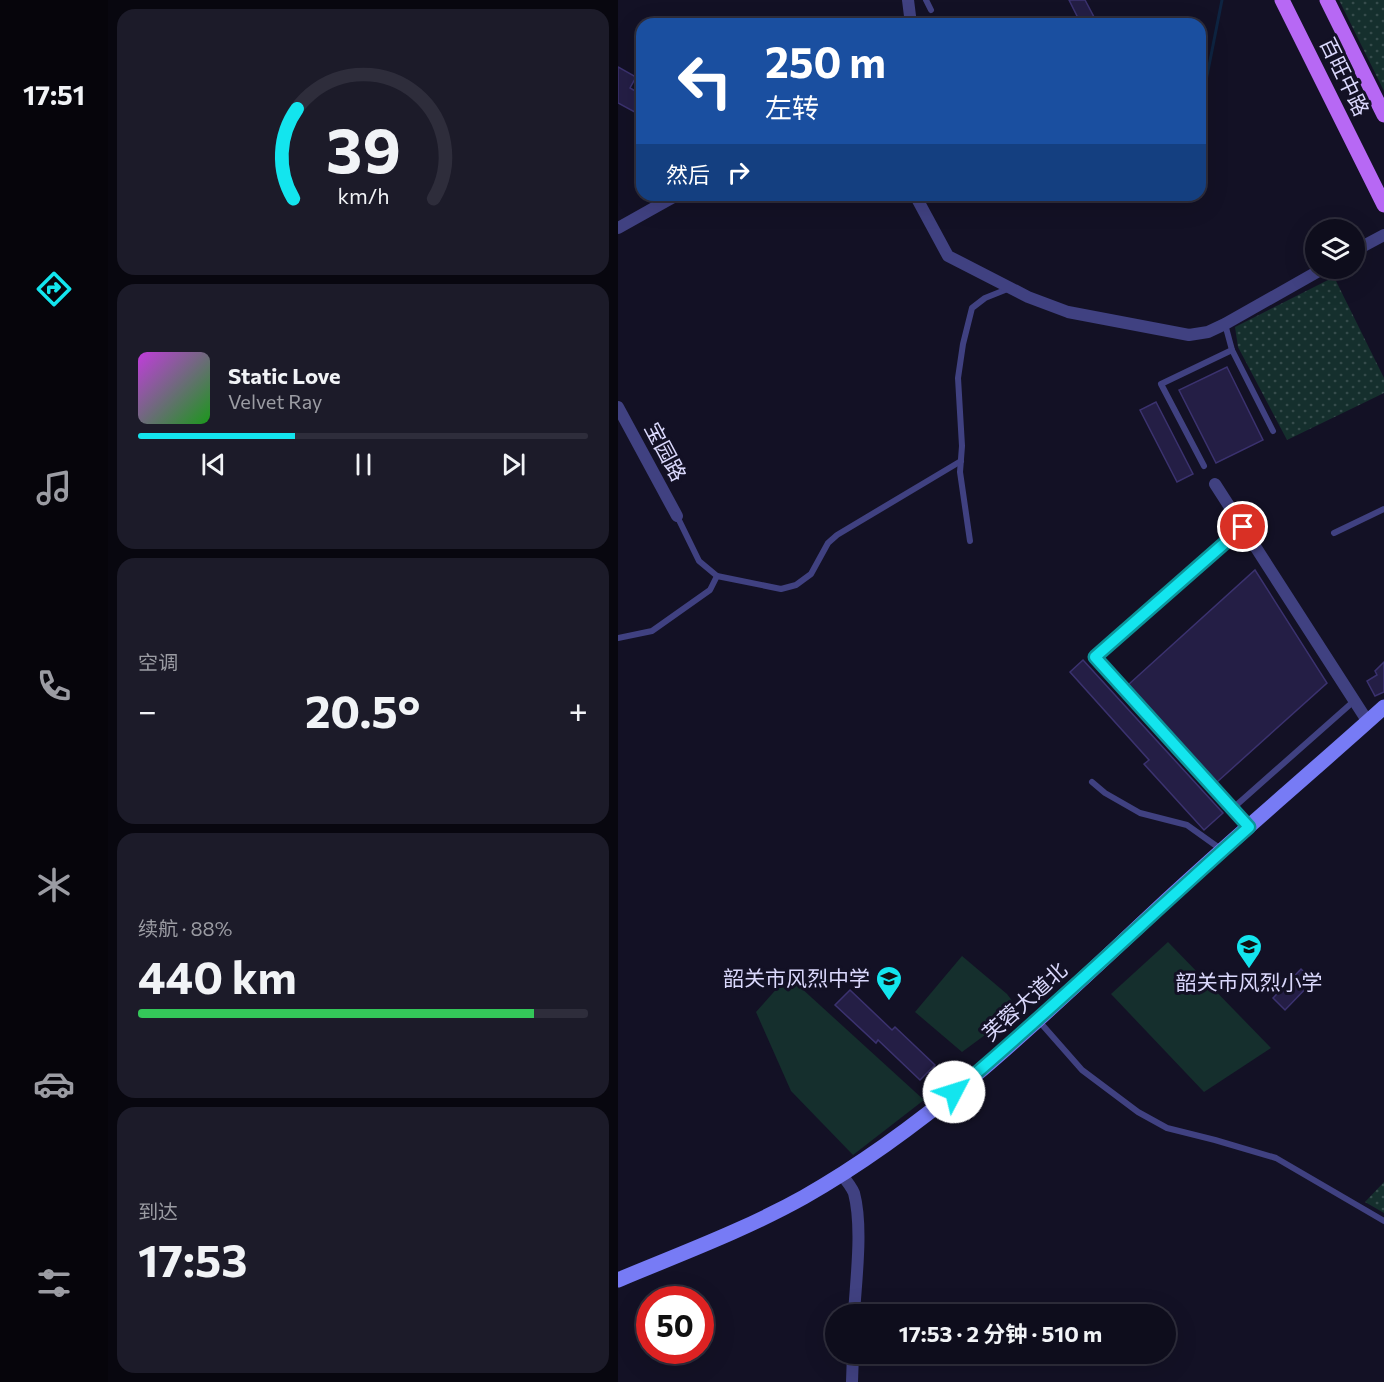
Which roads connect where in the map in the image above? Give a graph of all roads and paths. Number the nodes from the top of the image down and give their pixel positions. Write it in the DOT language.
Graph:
graph roads {
  1 [pos="908,0"];
  2 [pos="926,0"];
  3 [pos="1282,0"];
  4 [pos="1327,0"];
  5 [pos="931,10"];
  6 [pos="910,18"];
  7 [pos="1384,115"];
  8 [pos="666,201"];
  9 [pos="918,201"];
  10 [pos="1384,206"];
  11 [pos="618,228"];
  12 [pos="1384,235"];
  13 [pos="1365,245"];
  14 [pos="1305,279"];
  15 [pos="1011,288"];
  16 [pos="1225,324"];
  17 [pos="1232,350"];
  18 [pos="618,407"];
  19 [pos="1273,431"];
  20 [pos="961,461"];
  21 [pos="1204,466"];
  22 [pos="1215,484"];
  23 [pos="1384,509"];
  24 [pos="677,516"];
  25 [pos="1243,527"];
  26 [pos="1334,533"];
  27 [pos="970,541"];
  28 [pos="717,576"];
  29 [pos="618,638"];
  30 [pos="1354,701"];
  31 [pos="1384,707"];
  32 [pos="1368,722"];
  33 [pos="1092,782"];
  34 [pos="1233,809"];
  35 [pos="1249,827"];
  36 [pos="1223,850"];
  37 [pos="1038,1020"];
  38 [pos="841,1174"];
  39 [pos="1384,1221"];
  40 [pos="618,1280"];
  41 [pos="854,1304"];
  42 [pos="853,1364"];
  43 [pos="852,1382"];
  1 -- 6 [label="street"];
  2 -- 5 [label="lane"];
  3 -- 10 [label="main road, 百旺中路"];
  4 -- 7 [label="main road, 百旺中路"];
  8 -- 11 [label="street"];
  9 -- 15 [label="street"];
  12 -- 13 [label="street"];
  14 -- 16 [label="street"];
  15 -- 16 [label="street"];
  15 -- 20 [label="lane"];
  16 -- 17 [label="lane"];
  17 -- 19 [label="lane"];
  17 -- 21 [label="lane"];
  18 -- 24 [label="street, 宝园路"];
  20 -- 27 [label="lane"];
  20 -- 28 [label="lane"];
  22 -- 25 [label="street"];
  23 -- 26 [label="lane"];
  24 -- 28 [label="lane"];
  25 -- 30 [label="street"];
  25 -- 34 [label="lane"];
  28 -- 29 [label="lane"];
  30 -- 32 [label="street"];
  30 -- 34 [label="lane"];
  31 -- 32 [label="main road, 芙蓉大道北"];
  32 -- 35 [label="main road, 芙蓉大道北"];
  33 -- 36 [label="lane"];
  34 -- 35 [label="lane"];
  35 -- 36 [label="main road, 芙蓉大道北"];
  36 -- 37 [label="main road, 芙蓉大道北"];
  37 -- 38 [label="main road, 芙蓉大道北"];
  37 -- 39 [label="lane"];
  38 -- 40 [label="main road, 芙蓉大道北"];
  38 -- 41 [label="street"];
  42 -- 43 [label="street"];
}
